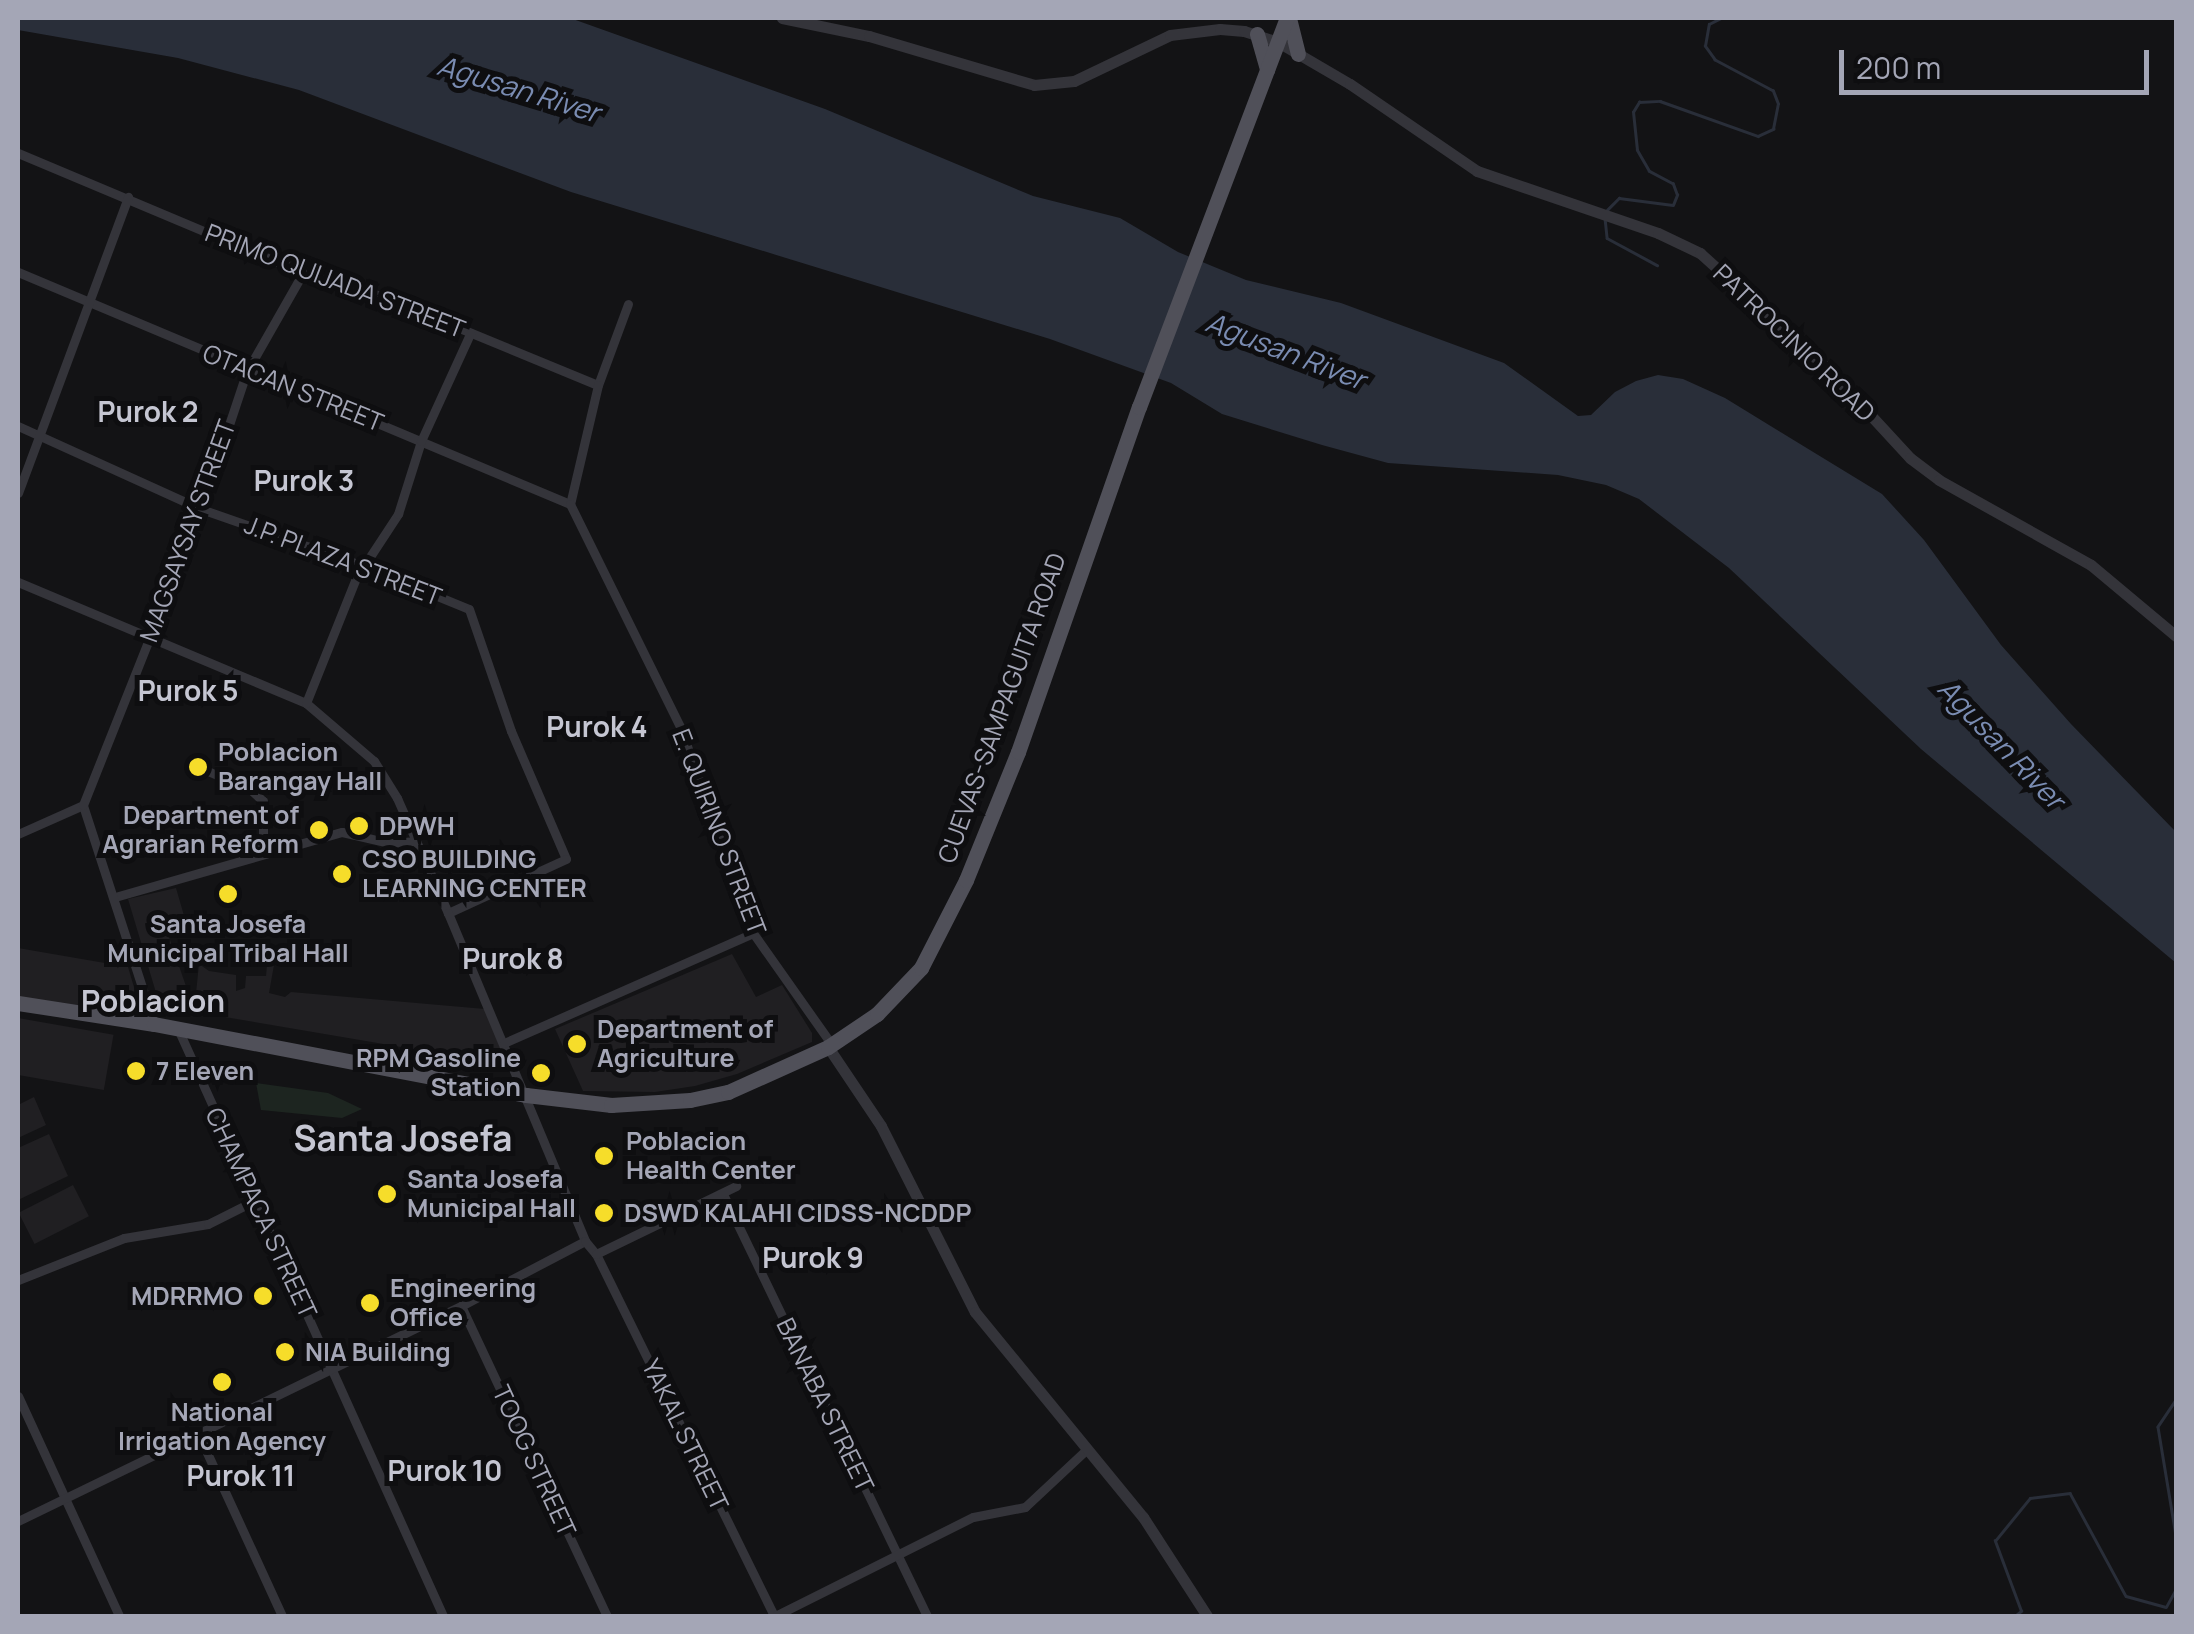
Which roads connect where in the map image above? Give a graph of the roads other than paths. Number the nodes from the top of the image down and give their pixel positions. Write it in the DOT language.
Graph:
graph roads {
  1 [pos="782,18"];
  2 [pos="1287,18"];
  3 [pos="1258,34"];
  4 [pos="1278,42"];
  5 [pos="1298,54"];
  6 [pos="1268,69"];
  7 [pos="18,153"];
  8 [pos="128,197"];
  9 [pos="18,272"];
  10 [pos="302,273"];
  11 [pos="92,302"];
  12 [pos="628,304"];
  13 [pos="470,334"];
  14 [pos="247,371"];
  15 [pos="598,385"];
  16 [pos="18,426"];
  17 [pos="41,434"];
  18 [pos="422,441"];
  19 [pos="18,492"];
  20 [pos="570,504"];
  21 [pos="202,509"];
  22 [pos="364,566"];
  23 [pos="18,582"];
  24 [pos="150,636"];
  25 [pos="2176,636"];
  26 [pos="306,703"];
  27 [pos="210,772"];
  28 [pos="83,805"];
  29 [pos="18,834"];
  30 [pos="417,841"];
  31 [pos="250,858"];
  32 [pos="115,897"];
  33 [pos="448,913"];
  34 [pos="754,933"];
  35 [pos="18,1003"];
  36 [pos="154,1024"];
  37 [pos="178,1029"];
  38 [pos="504,1043"];
  39 [pos="830,1046"];
  40 [pos="526,1095"];
  41 [pos="736,1186"];
  42 [pos="723,1194"];
  43 [pos="252,1202"];
  44 [pos="585,1240"];
  45 [pos="596,1254"];
  46 [pos="18,1280"];
  47 [pos="461,1306"];
  48 [pos="332,1368"];
  49 [pos="18,1396"];
  50 [pos="197,1431"];
  51 [pos="1087,1449"];
  52 [pos="63,1498"];
  53 [pos="18,1521"];
  54 [pos="898,1555"];
  55 [pos="119,1616"];
  56 [pos="282,1616"];
  57 [pos="443,1616"];
  58 [pos="607,1616"];
  59 [pos="774,1616"];
  60 [pos="927,1616"];
  61 [pos="1208,1616"];
  1 -- 3 [label="street, PATROCINIO ROAD"];
  2 -- 3 [label="main road"];
  2 -- 4 [label="main road, CUEVAS-SAMPAGUITA ROAD"];
  2 -- 5 [label="main road"];
  3 -- 4 [label="street, PATROCINIO ROAD"];
  3 -- 6 [label="main road"];
  4 -- 5 [label="street, PATROCINIO ROAD"];
  4 -- 6 [label="main road, CUEVAS-SAMPAGUITA ROAD"];
  5 -- 6 [label="main road"];
  5 -- 25 [label="street, PATROCINIO ROAD"];
  6 -- 39 [label="main road, CUEVAS-SAMPAGUITA ROAD"];
  7 -- 8 [label="street, PRIMO QUIJADA STREET"];
  8 -- 10 [label="street, PRIMO QUIJADA STREET"];
  8 -- 11 [label="street"];
  9 -- 11 [label="street, OTACAN STREET"];
  10 -- 13 [label="street, PRIMO QUIJADA STREET"];
  10 -- 14 [label="street, MAGSAYSAY STREET"];
  11 -- 14 [label="street, OTACAN STREET"];
  11 -- 17 [label="street"];
  12 -- 15 [label="street"];
  13 -- 15 [label="street, PRIMO QUIJADA STREET"];
  13 -- 18 [label="street"];
  14 -- 18 [label="street, OTACAN STREET"];
  14 -- 21 [label="street, MAGSAYSAY STREET"];
  15 -- 20 [label="street"];
  16 -- 17 [label="street, J.P. PLAZA STREET"];
  17 -- 19 [label="street"];
  17 -- 21 [label="street, J.P. PLAZA STREET"];
  18 -- 20 [label="street, OTACAN STREET"];
  18 -- 22 [label="street"];
  20 -- 34 [label="street, E. QUIRINO STREET"];
  21 -- 22 [label="street, J.P. PLAZA STREET"];
  21 -- 24 [label="street, MAGSAYSAY STREET"];
  22 -- 26 [label="street"];
  22 -- 33 [label="street, J.P. PLAZA STREET"];
  23 -- 24 [label="street"];
  24 -- 26 [label="street"];
  24 -- 28 [label="street, MAGSAYSAY STREET"];
  26 -- 30 [label="street"];
  27 -- 31 [label="street"];
  28 -- 29 [label="street"];
  28 -- 32 [label="street"];
  30 -- 31 [label="street"];
  30 -- 33 [label="street"];
  31 -- 32 [label="street"];
  32 -- 36 [label="street"];
  33 -- 38 [label="street"];
  34 -- 38 [label="street"];
  34 -- 39 [label="street, E. QUIRINO STREET"];
  35 -- 36 [label="main road, CUEVAS-SAMPAGUITA ROAD"];
  36 -- 37 [label="main road, CUEVAS-SAMPAGUITA ROAD"];
  37 -- 40 [label="main road, CUEVAS-SAMPAGUITA ROAD"];
  37 -- 43 [label="street, CHAMPACA STREET"];
  38 -- 40 [label="street"];
  39 -- 40 [label="main road, CUEVAS-SAMPAGUITA ROAD"];
  39 -- 51 [label="street"];
  40 -- 44 [label="street"];
  41 -- 42 [label="street"];
  42 -- 45 [label="street"];
  42 -- 54 [label="street, BANABA STREET"];
  43 -- 46 [label="street"];
  43 -- 48 [label="street, CHAMPACA STREET"];
  44 -- 45 [label="street, YAKAL STREET"];
  44 -- 47 [label="street"];
  45 -- 59 [label="street, YAKAL STREET"];
  47 -- 48 [label="street"];
  47 -- 58 [label="street, TOOG STREET"];
  48 -- 50 [label="street"];
  48 -- 57 [label="street, CHAMPACA STREET"];
  49 -- 52 [label="street"];
  50 -- 52 [label="street"];
  50 -- 56 [label="street"];
  51 -- 54 [label="street"];
  51 -- 61 [label="street"];
  52 -- 53 [label="street"];
  52 -- 55 [label="street"];
  54 -- 59 [label="street"];
  54 -- 60 [label="street, BANABA STREET"];
}
